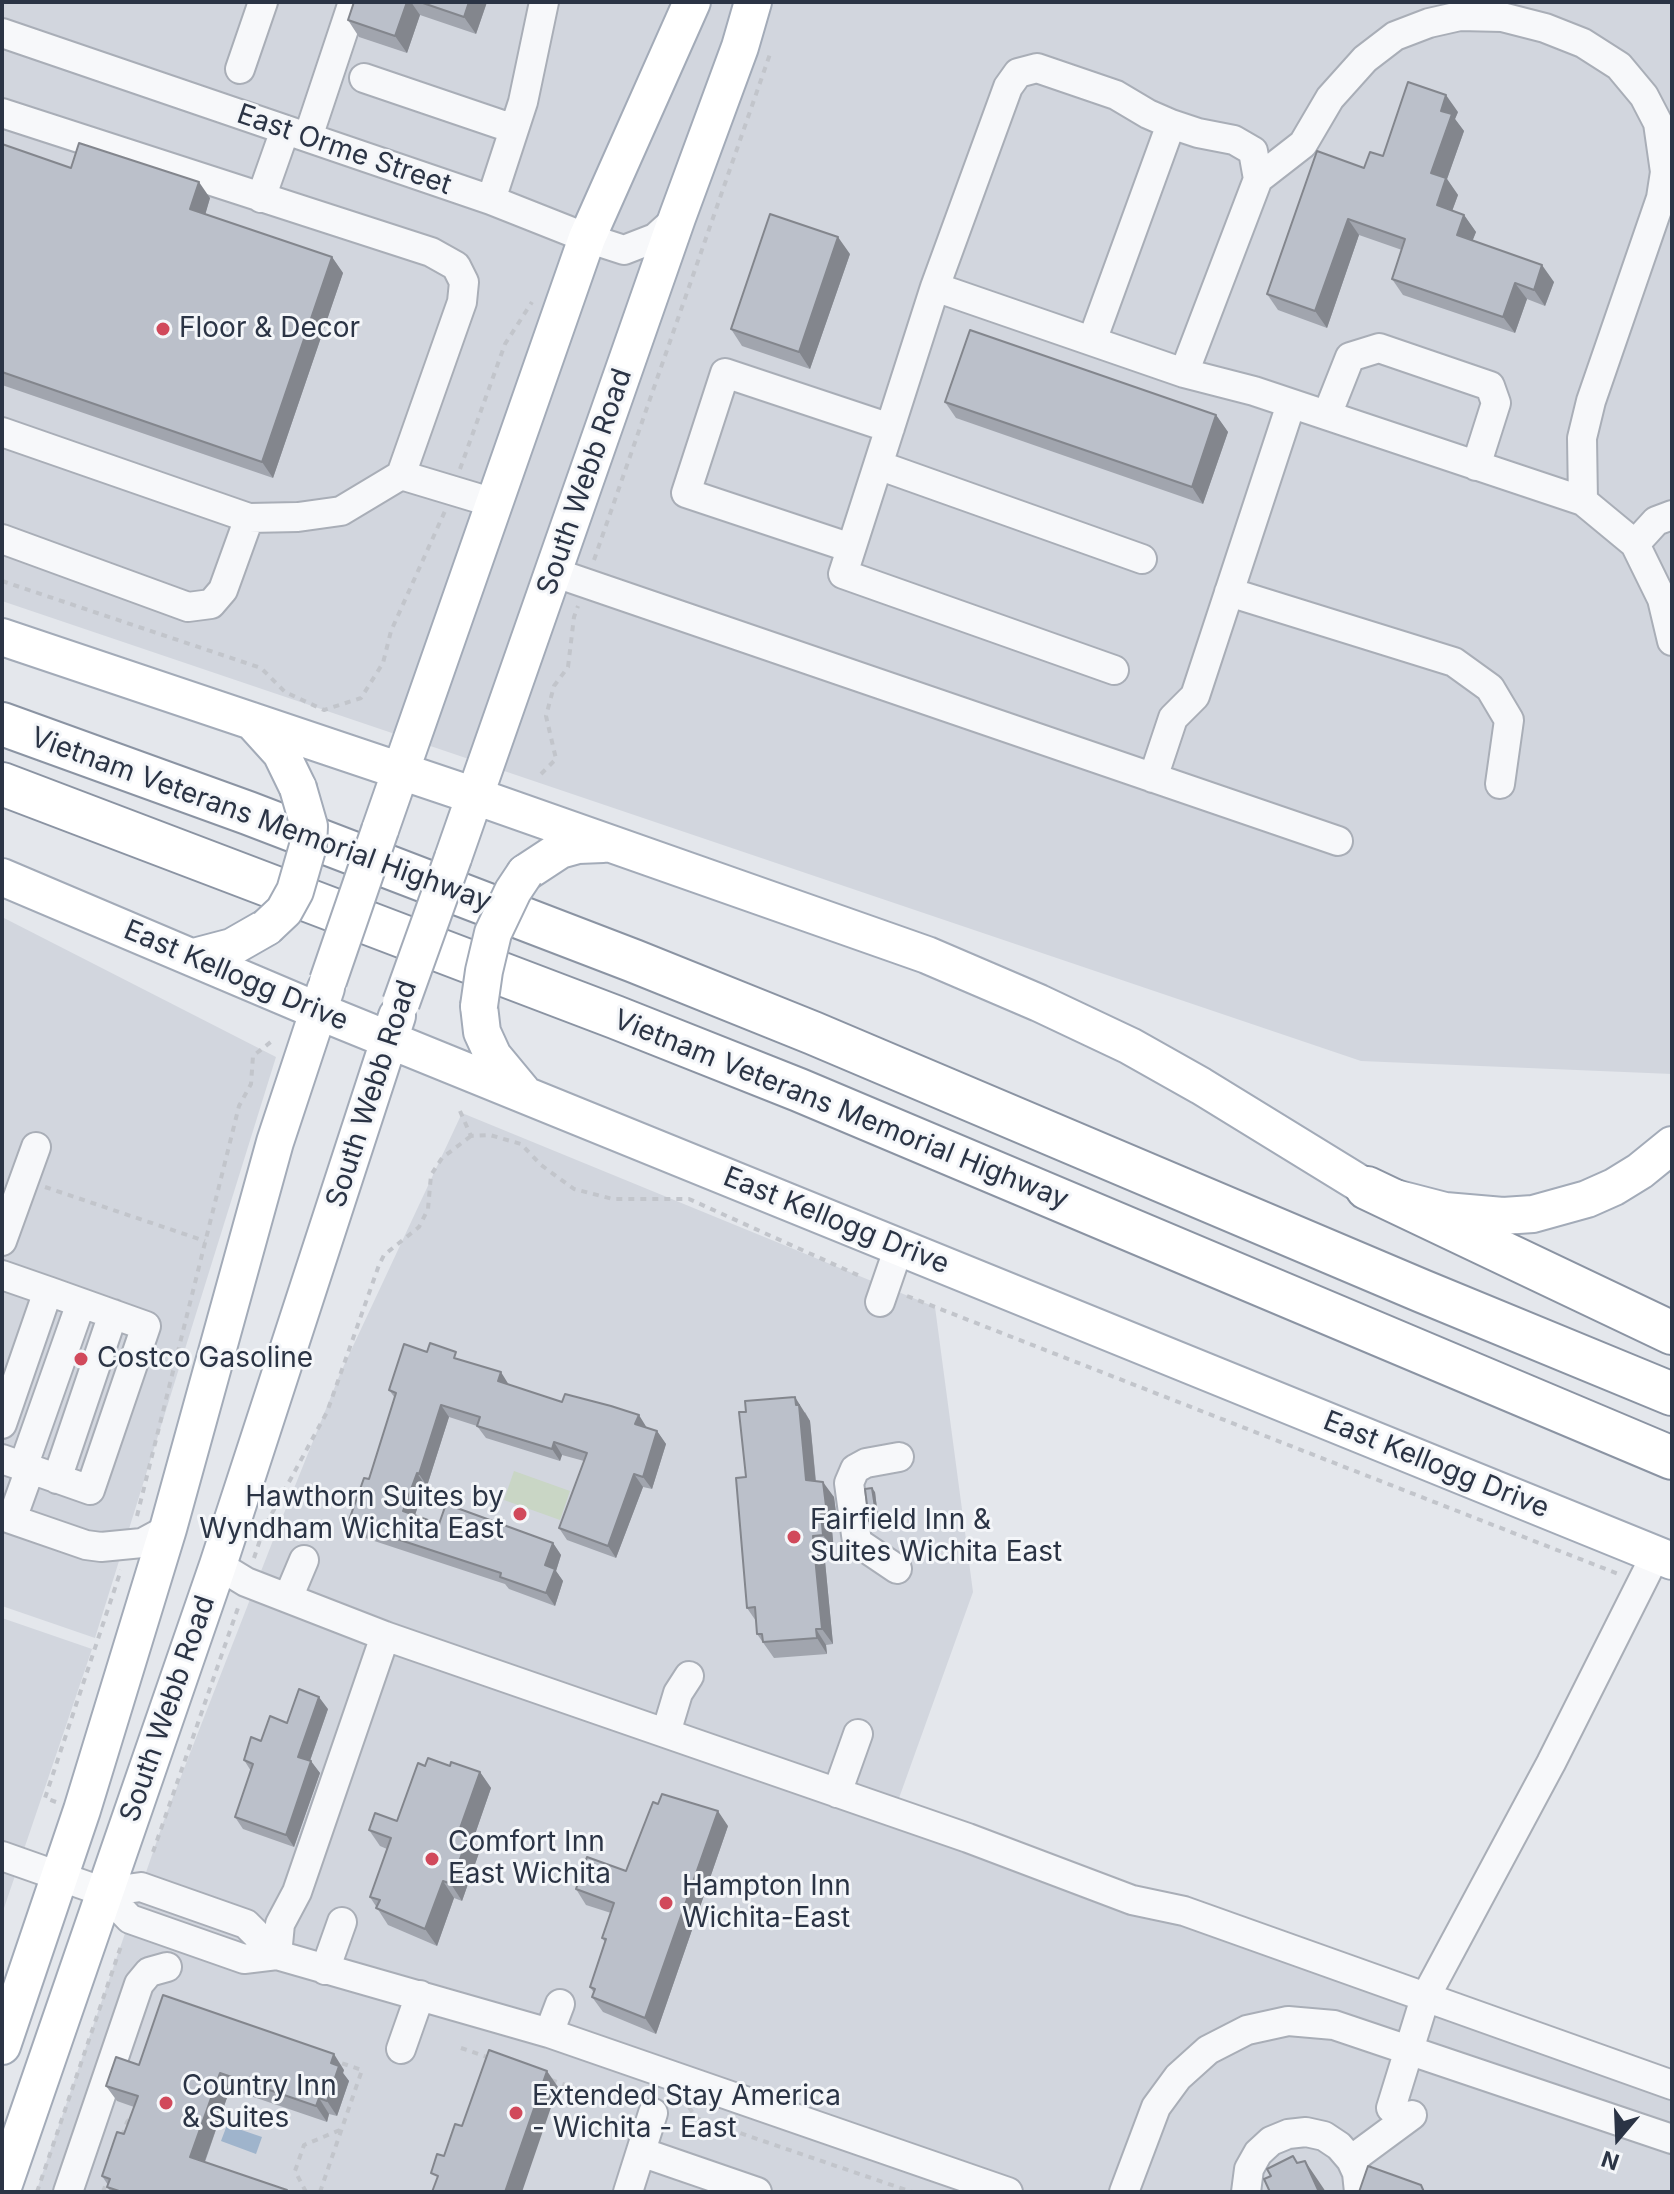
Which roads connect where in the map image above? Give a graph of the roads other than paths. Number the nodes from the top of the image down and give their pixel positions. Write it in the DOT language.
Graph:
graph roads {
  1 [pos="263,2"];
  2 [pos="353,2"];
  3 [pos="544,2"];
  4 [pos="692,2"];
  5 [pos="753,2"];
  6 [pos="2,33"];
  7 [pos="240,69"];
  8 [pos="364,78"];
  9 [pos="2,113"];
  10 [pos="1171,124"];
  11 [pos="514,129"];
  12 [pos="297,134"];
  13 [pos="1258,179"];
  14 [pos="261,198"];
  15 [pos="491,200"];
  16 [pos="677,218"];
  17 [pos="587,238"];
  18 [pos="935,287"];
  19 [pos="1092,341"];
  20 [pos="1184,373"];
  21 [pos="1291,404"];
  22 [pos="1327,415"];
  23 [pos="890,428"];
  24 [pos="2,432"];
  25 [pos="878,465"];
  26 [pos="1476,466"];
  27 [pos="401,475"];
  28 [pos="1583,501"];
  29 [pos="494,503"];
  30 [pos="1672,515"];
  31 [pos="249,518"];
  32 [pos="1635,544"];
  33 [pos="3,545"];
  34 [pos="851,548"];
  35 [pos="1142,559"];
  36 [pos="570,578"];
  37 [pos="1229,592"];
  38 [pos="2,637"];
  39 [pos="1672,641"];
  40 [pos="1114,670"];
  41 [pos="252,721"];
  42 [pos="2,724"];
  43 [pos="400,771"];
  44 [pos="1153,778"];
  45 [pos="2,784"];
  46 [pos="1500,784"];
  47 [pos="475,796"];
  48 [pos="1338,841"];
  49 [pos="613,844"];
  50 [pos="2,877"];
  51 [pos="194,957"];
  52 [pos="323,996"];
  53 [pos="390,1040"];
  54 [pos="527,1096"];
  55 [pos="1672,1145"];
  56 [pos="36,1147"];
  57 [pos="1367,1188"];
  58 [pos="2,1241"];
  59 [pos="899,1247"];
  60 [pos="2,1275"];
  61 [pos="48,1291"];
  62 [pos="883,1295"];
  63 [pos="81,1303"];
  64 [pos="1672,1333"];
  65 [pos="1672,1394"];
  66 [pos="2,1424"];
  67 [pos="899,1457"];
  68 [pos="1672,1458"];
  69 [pos="28,1468"];
  70 [pos="15,1520"];
  71 [pos="152,1523"];
  72 [pos="304,1560"];
  73 [pos="235,1564"];
  74 [pos="1657,1566"];
  75 [pos="897,1569"];
  76 [pos="288,1598"];
  77 [pos="385,1636"];
  78 [pos="689,1676"];
  79 [pos="666,1733"];
  80 [pos="858,1734"];
  81 [pos="837,1793"];
  82 [pos="2,1856"];
  83 [pos="61,1876"];
  84 [pos="104,1892"];
  85 [pos="342,1922"];
  86 [pos="277,1955"];
  87 [pos="167,1967"];
  88 [pos="325,1970"];
  89 [pos="420,1995"];
  90 [pos="1425,1998"];
  91 [pos="560,2004"];
  92 [pos="549,2033"];
  93 [pos="2,2046"];
  94 [pos="401,2049"];
  95 [pos="1410,2050"];
  96 [pos="1672,2085"];
  97 [pos="653,2113"];
  98 [pos="1672,2139"];
  99 [pos="641,2152"];
  100 [pos="1351,2160"];
  101 [pos="2,2190"];
  102 [pos="68,2192"];
  103 [pos="628,2192"];
  104 [pos="757,2192"];
  105 [pos="1008,2192"];
  106 [pos="1124,2192"];
  107 [pos="1246,2192"];
  108 [pos="1359,2192"];
  1 -- 7 [label="street"];
  2 -- 12 [label="street"];
  3 -- 11 [label="street"];
  4 -- 17 [label="main road, South Webb Road"];
  5 -- 16 [label="main road, South Webb Road"];
  6 -- 12 [label="street, East Orme Street"];
  8 -- 11 [label="street"];
  9 -- 14 [label="street"];
  10 -- 13 [label="street"];
  10 -- 18 [label="street"];
  10 -- 19 [label="street"];
  11 -- 15 [label="street"];
  12 -- 14 [label="street"];
  12 -- 15 [label="street, East Orme Street"];
  13 -- 20 [label="street"];
  13 -- 28 [label="street"];
  14 -- 27 [label="street"];
  15 -- 17 [label="street, East Orme Street"];
  16 -- 17 [label="street, East Orme Street"];
  16 -- 36 [label="main road, South Webb Road"];
  17 -- 29 [label="main road, South Webb Road"];
  18 -- 19 [label="street"];
  18 -- 23 [label="street"];
  19 -- 20 [label="street"];
  20 -- 21 [label="street"];
  21 -- 22 [label="street"];
  21 -- 37 [label="street"];
  22 -- 26 [label="street"];
  22 -- 26 [label="street"];
  23 -- 25 [label="street"];
  23 -- 34 [label="street"];
  24 -- 31 [label="street"];
  25 -- 34 [label="street"];
  25 -- 35 [label="street"];
  26 -- 28 [label="street"];
  27 -- 29 [label="street"];
  27 -- 31 [label="street"];
  28 -- 32 [label="street"];
  29 -- 43 [label="main road, South Webb Road"];
  30 -- 32 [label="street"];
  31 -- 33 [label="street"];
  32 -- 39 [label="street"];
  34 -- 40 [label="street"];
  36 -- 44 [label="street"];
  36 -- 47 [label="main road, South Webb Road"];
  37 -- 44 [label="street"];
  37 -- 46 [label="street"];
  38 -- 41 [label="main road"];
  41 -- 43 [label="main road"];
  41 -- 51 [label="main road, bridge"];
  42 -- 65 [label="highway, Vietnam Veterans Memorial Highway"];
  43 -- 47 [label="main road"];
  43 -- 52 [label="main road, South Webb Road, bridge"];
  44 -- 48 [label="street"];
  45 -- 68 [label="highway, Vietnam Veterans Memorial Highway"];
  47 -- 49 [label="main road"];
  47 -- 53 [label="main road, South Webb Road, bridge"];
  49 -- 54 [label="main road, bridge"];
  49 -- 57 [label="main road"];
  50 -- 51 [label="main road, East Kellogg Drive"];
  51 -- 52 [label="main road, East Kellogg Drive"];
  52 -- 53 [label="main road, East Kellogg Drive"];
  52 -- 71 [label="main road, South Webb Road"];
  53 -- 54 [label="main road, East Kellogg Drive"];
  53 -- 73 [label="main road, South Webb Road"];
  54 -- 59 [label="main road, East Kellogg Drive"];
  55 -- 57 [label="main road"];
  56 -- 58 [label="street"];
  57 -- 64 [label="highway"];
  59 -- 62 [label="street"];
  59 -- 74 [label="main road, East Kellogg Drive"];
  60 -- 61 [label="street"];
  61 -- 63 [label="street"];
  61 -- 66 [label="street"];
  63 -- 69 [label="street"];
  63 -- 69 [label="street"];
  67 -- 75 [label="street"];
  69 -- 70 [label="street"];
  70 -- 71 [label="street"];
  71 -- 83 [label="main road, South Webb Road"];
  72 -- 76 [label="street"];
  73 -- 76 [label="street"];
  73 -- 84 [label="main road, South Webb Road"];
  74 -- 90 [label="street"];
  76 -- 77 [label="street"];
  77 -- 79 [label="street"];
  77 -- 86 [label="street"];
  78 -- 79 [label="street"];
  79 -- 81 [label="street"];
  80 -- 81 [label="street"];
  81 -- 90 [label="street"];
  82 -- 83 [label="street"];
  83 -- 84 [label="street"];
  83 -- 93 [label="main road, South Webb Road"];
  84 -- 86 [label="street"];
  84 -- 101 [label="main road, South Webb Road"];
  85 -- 88 [label="street"];
  86 -- 88 [label="street"];
  87 -- 102 [label="street"];
  88 -- 89 [label="street"];
  89 -- 92 [label="street"];
  89 -- 94 [label="street"];
  90 -- 95 [label="street"];
  90 -- 96 [label="street"];
  91 -- 92 [label="street"];
  92 -- 105 [label="street"];
  95 -- 98 [label="street"];
  95 -- 100 [label="street"];
  95 -- 106 [label="street"];
  97 -- 99 [label="street"];
  99 -- 103 [label="street"];
  99 -- 104 [label="street"];
  100 -- 107 [label="street"];
  100 -- 108 [label="street"];
}
